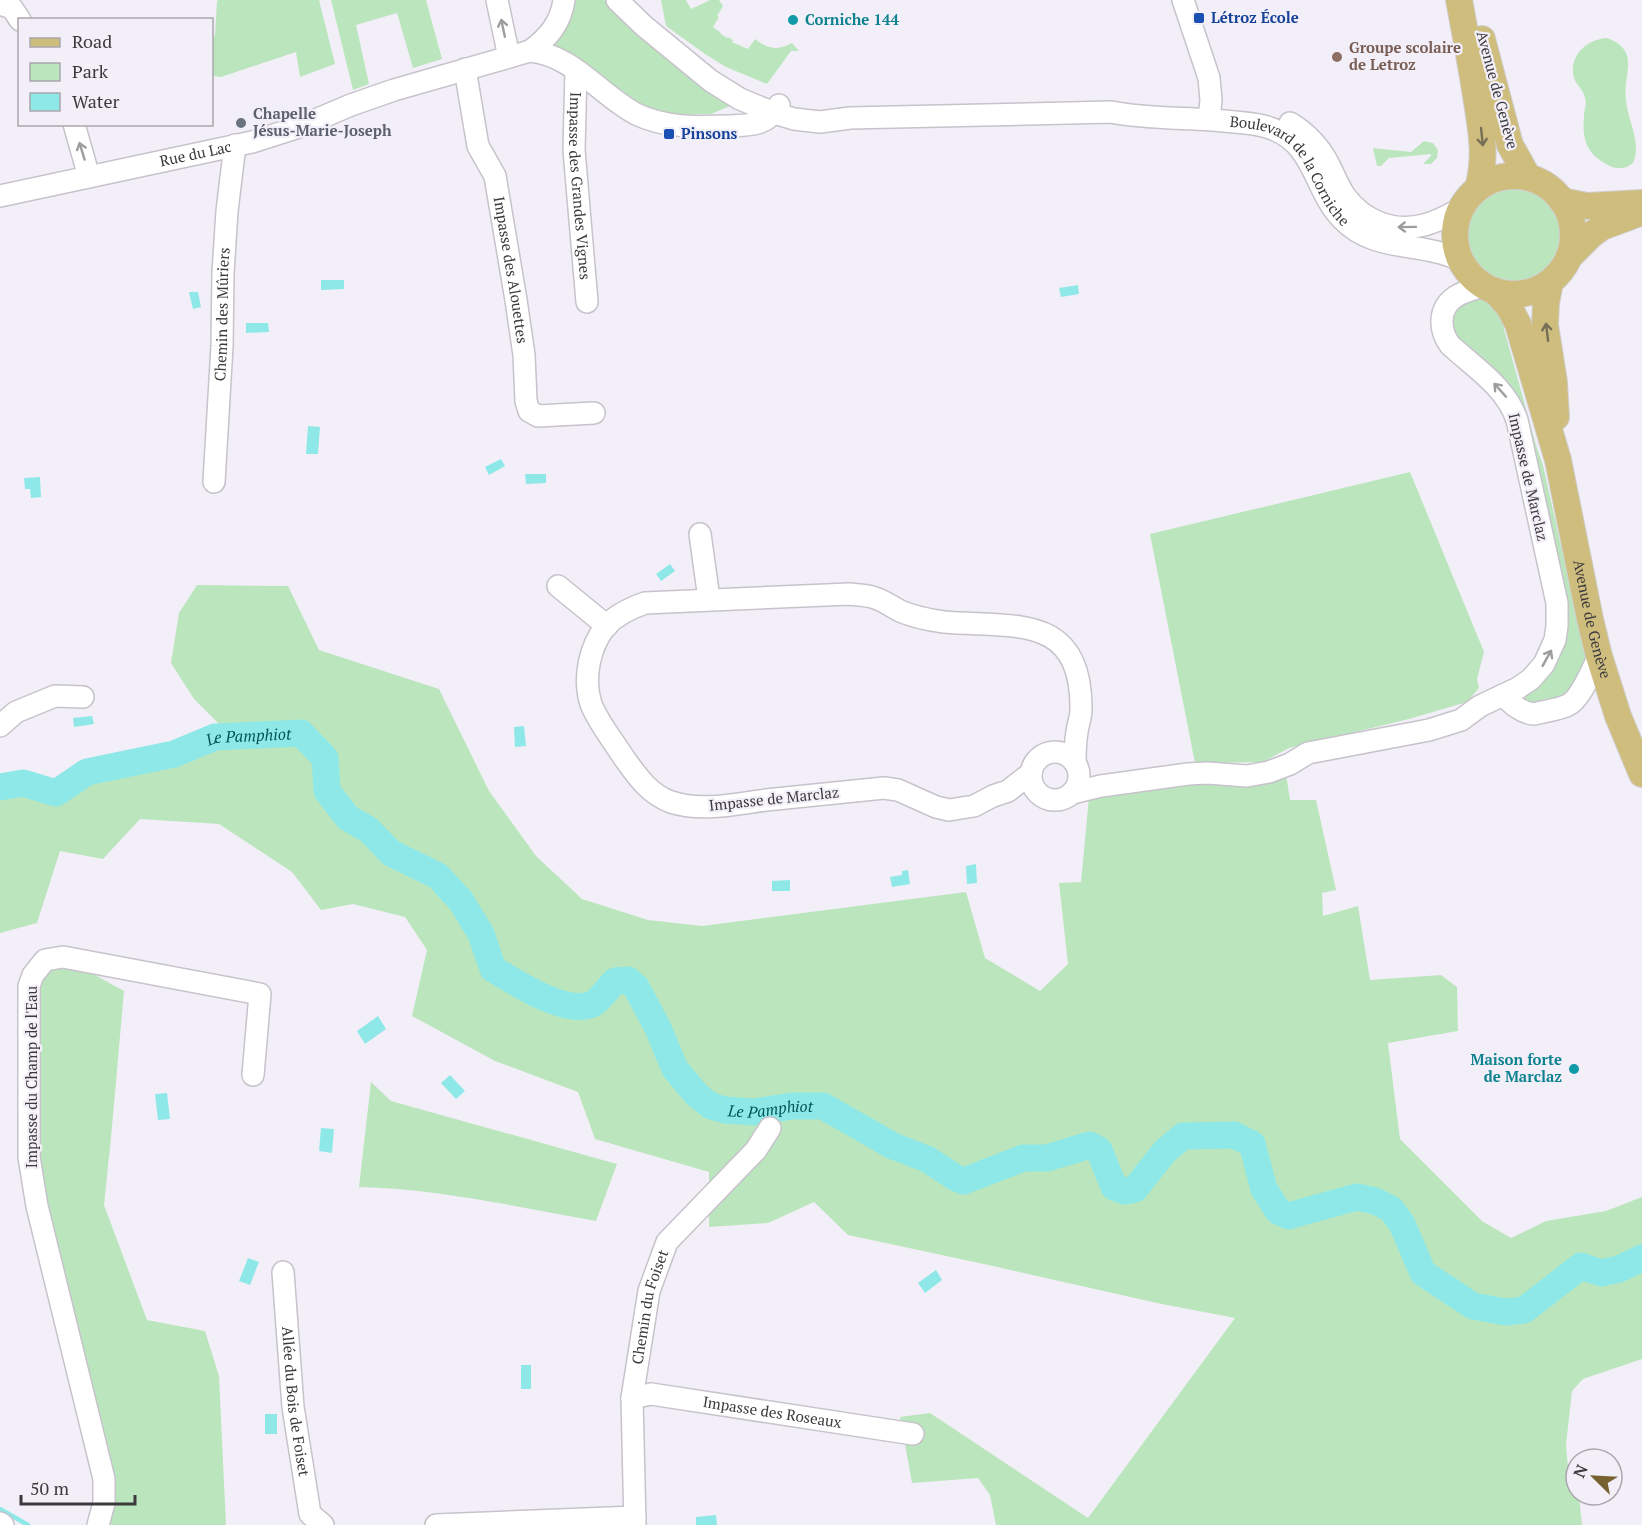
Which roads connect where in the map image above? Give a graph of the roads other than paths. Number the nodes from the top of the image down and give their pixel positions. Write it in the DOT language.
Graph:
graph roads {
  1 [pos="497,0"];
  2 [pos="564,0"];
  3 [pos="617,0"];
  4 [pos="1183,0"];
  5 [pos="1459,0"];
  6 [pos="1473,0"];
  7 [pos="0,4"];
  8 [pos="19,18"];
  9 [pos="530,51"];
  10 [pos="509,57"];
  11 [pos="465,69"];
  12 [pos="576,70"];
  13 [pos="769,105"];
  14 [pos="1210,112"];
  15 [pos="75,126"];
  16 [pos="234,145"];
  17 [pos="89,177"];
  18 [pos="1528,177"];
  19 [pos="1329,184"];
  20 [pos="1478,188"];
  21 [pos="0,196"];
  22 [pos="1562,201"];
  23 [pos="1642,203"];
  24 [pos="1462,208"];
  25 [pos="1642,212"];
  26 [pos="1569,257"];
  27 [pos="1460,260"];
  28 [pos="1550,282"];
  29 [pos="1489,289"];
  30 [pos="587,302"];
  31 [pos="594,413"];
  32 [pos="1558,460"];
  33 [pos="214,482"];
  34 [pos="700,534"];
  35 [pos="558,586"];
  36 [pos="709,599"];
  37 [pos="607,626"];
  38 [pos="1599,656"];
  39 [pos="1503,695"];
  40 [pos="83,697"];
  41 [pos="0,726"];
  42 [pos="1077,729"];
  43 [pos="1053,752"];
  44 [pos="1077,767"];
  45 [pos="1031,773"];
  46 [pos="1642,774"];
  47 [pos="1101,786"];
  48 [pos="1008,791"];
  49 [pos="1072,793"];
  50 [pos="1040,795"];
  51 [pos="253,1075"];
  52 [pos="770,1128"];
  53 [pos="284,1272"];
  54 [pos="632,1398"];
  55 [pos="913,1434"];
  56 [pos="635,1521"];
  57 [pos="99,1525"];
  58 [pos="323,1525"];
  59 [pos="436,1525"];
  10 -- 1 [label="street, one-way"];
  2 -- 9 [label="street, Rue du Lac"];
  3 -- 13 [label="street, Boulevard de la Corniche"];
  4 -- 14 [label="street"];
  5 -- 20 [label="main road, Avenue de Genève, one-way"];
  6 -- 18 [label="main road, Avenue de Genève"];
  7 -- 8 [label="street"];
  9 -- 10 [label="street, Rue du Lac"];
  9 -- 12 [label="street"];
  10 -- 11 [label="street, Rue du Lac"];
  11 -- 16 [label="street, Rue du Lac"];
  11 -- 31 [label="street, Impasse des Alouettes"];
  12 -- 13 [label="street"];
  12 -- 30 [label="street, Impasse des Grandes Vignes"];
  13 -- 14 [label="street, Boulevard de la Corniche"];
  14 -- 19 [label="street, Boulevard de la Corniche"];
  17 -- 15 [label="street, one-way"];
  16 -- 17 [label="street, Rue du Lac"];
  16 -- 33 [label="street, Chemin des Mûriers"];
  17 -- 21 [label="street, Rue du Lac"];
  18 -- 20 [label="main road"];
  18 -- 22 [label="main road"];
  24 -- 19 [label="street, Boulevard de la Corniche, one-way"];
  19 -- 27 [label="street, Boulevard de la Corniche"];
  20 -- 24 [label="main road"];
  22 -- 23 [label="main road"];
  22 -- 26 [label="main road"];
  24 -- 27 [label="main road"];
  25 -- 26 [label="main road"];
  26 -- 28 [label="main road"];
  27 -- 29 [label="main road"];
  28 -- 29 [label="main road"];
  32 -- 28 [label="main road, Avenue de Genève, one-way"];
  29 -- 32 [label="main road, Avenue de Genève"];
  39 -- 29 [label="street, Impasse de Marclaz, one-way"];
  32 -- 38 [label="main road, Avenue de Genève"];
  34 -- 36 [label="street"];
  35 -- 37 [label="street"];
  36 -- 37 [label="street, Impasse de Marclaz"];
  36 -- 42 [label="street, Impasse de Marclaz"];
  37 -- 48 [label="street, Impasse de Marclaz"];
  38 -- 39 [label="street"];
  38 -- 46 [label="main road, Avenue de Genève"];
  39 -- 47 [label="street, Impasse de Marclaz"];
  40 -- 41 [label="street"];
  42 -- 43 [label="street, Impasse de Marclaz"];
  42 -- 44 [label="street, Impasse de Marclaz"];
  43 -- 44 [label="street"];
  43 -- 45 [label="street, Impasse de Marclaz"];
  44 -- 47 [label="street"];
  44 -- 49 [label="street, Impasse de Marclaz"];
  45 -- 48 [label="street, Impasse de Marclaz"];
  45 -- 50 [label="street"];
  47 -- 49 [label="street, Impasse de Marclaz"];
  48 -- 50 [label="street, Impasse de Marclaz"];
  49 -- 50 [label="street, Impasse de Marclaz"];
  51 -- 57 [label="street, Impasse du Champ de l'Eau"];
  52 -- 54 [label="street, Chemin du Foiset"];
  53 -- 58 [label="street, Allée du Bois de Foiset"];
  54 -- 55 [label="street, Impasse des Roseaux"];
  54 -- 56 [label="street, Chemin du Foiset"];
  56 -- 59 [label="street"];
}
